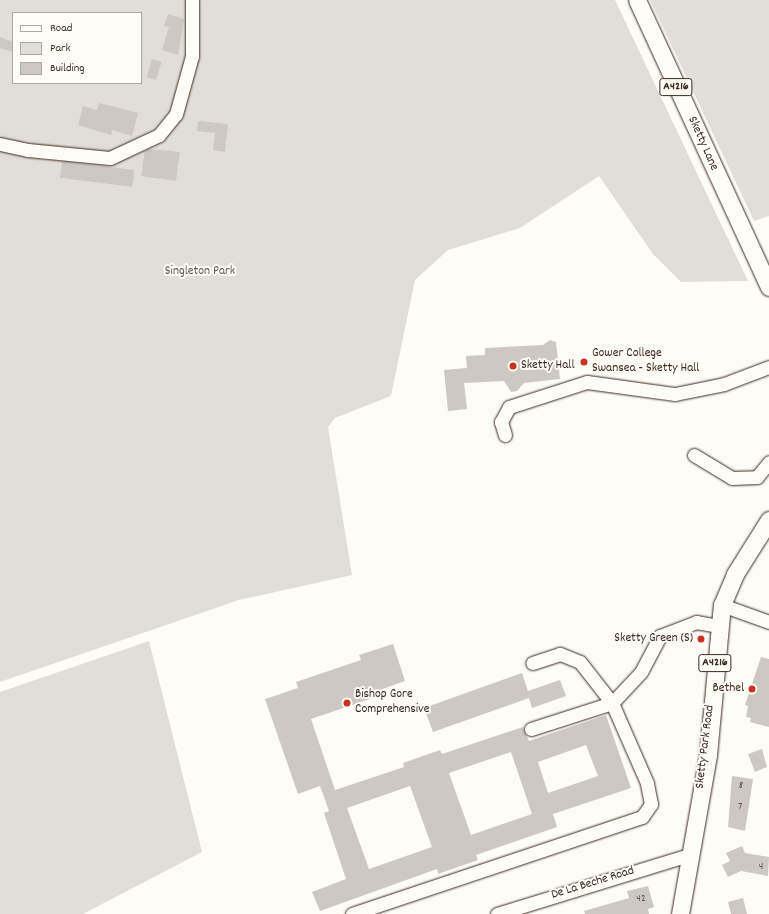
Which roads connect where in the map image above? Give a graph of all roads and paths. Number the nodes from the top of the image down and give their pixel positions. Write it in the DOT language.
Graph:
graph roads {
  1 [pos="192,0"];
  2 [pos="637,0"];
  3 [pos="0,144"];
  4 [pos="769,287"];
  5 [pos="769,368"];
  6 [pos="505,435"];
  7 [pos="694,455"];
  8 [pos="769,462"];
  9 [pos="769,520"];
  10 [pos="722,605"];
  11 [pos="769,622"];
  12 [pos="718,626"];
  13 [pos="532,663"];
  14 [pos="612,703"];
  15 [pos="531,729"];
  16 [pos="689,855"];
  17 [pos="352,914"];
  18 [pos="500,914"];
  19 [pos="680,914"];
  1 -- 3 [label="street"];
  2 -- 4 [label="main road, Sketty Lane / A4216"];
  5 -- 6 [label="street"];
  7 -- 8 [label="street"];
  9 -- 10 [label="main road, Sketty Park Road / A4216"];
  10 -- 11 [label="street"];
  10 -- 12 [label="main road, Sketty Park Road / A4216"];
  12 -- 14 [label="street"];
  12 -- 16 [label="main road, Sketty Park Road / A4216"];
  13 -- 14 [label="street"];
  14 -- 15 [label="street"];
  14 -- 17 [label="street"];
  16 -- 18 [label="street, De La Beche Road"];
  16 -- 19 [label="main road, Sketty Park Road / A4216"];
}
